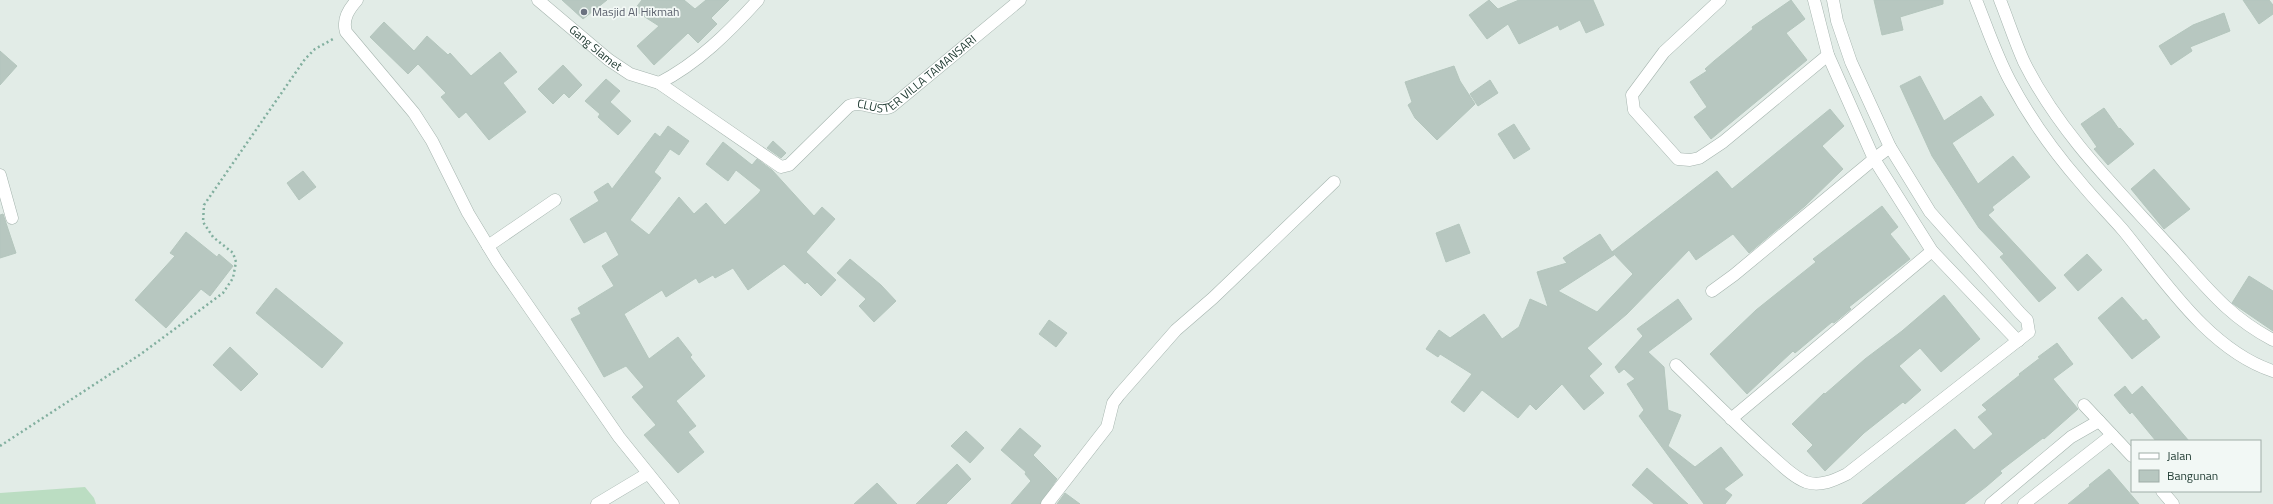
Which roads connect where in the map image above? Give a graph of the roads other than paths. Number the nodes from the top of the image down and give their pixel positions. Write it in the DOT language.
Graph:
graph roads {
  1 [pos="357,0"];
  2 [pos="538,0"];
  3 [pos="758,0"];
  4 [pos="1020,0"];
  5 [pos="1720,0"];
  6 [pos="1814,0"];
  7 [pos="1833,0"];
  8 [pos="1976,0"];
  9 [pos="2000,0"];
  10 [pos="1828,55"];
  11 [pos="659,83"];
  12 [pos="1890,147"];
  13 [pos="1874,159"];
  14 [pos="0,175"];
  15 [pos="1334,182"];
  16 [pos="555,200"];
  17 [pos="12,218"];
  18 [pos="488,246"];
  19 [pos="1932,251"];
  20 [pos="1712,291"];
  21 [pos="2273,340"];
  22 [pos="2018,341"];
  23 [pos="1676,365"];
  24 [pos="2273,371"];
  25 [pos="2084,405"];
  26 [pos="1731,419"];
  27 [pos="2100,421"];
  28 [pos="2112,435"];
  29 [pos="2131,455"];
  30 [pos="648,474"];
  31 [pos="2163,492"];
  32 [pos="2030,502"];
  33 [pos="597,504"];
  34 [pos="673,504"];
  35 [pos="1048,504"];
  36 [pos="1990,504"];
  37 [pos="2173,504"];
  1 -- 18 [label="street"];
  2 -- 11 [label="street, Gang Slamet"];
  3 -- 11 [label="street"];
  4 -- 11 [label="street, CLUSTER VILLA TAMANSARI"];
  5 -- 10 [label="street"];
  6 -- 10 [label="street"];
  7 -- 12 [label="street"];
  8 -- 24 [label="street"];
  9 -- 21 [label="street"];
  10 -- 13 [label="street"];
  12 -- 13 [label="street"];
  12 -- 22 [label="street"];
  13 -- 19 [label="street"];
  13 -- 20 [label="street"];
  14 -- 17 [label="street"];
  15 -- 35 [label="street"];
  16 -- 18 [label="street"];
  18 -- 30 [label="street"];
  19 -- 22 [label="street"];
  19 -- 26 [label="street"];
  22 -- 26 [label="street"];
  23 -- 26 [label="street"];
  25 -- 27 [label="street"];
  27 -- 28 [label="street"];
  27 -- 36 [label="street"];
  28 -- 29 [label="street"];
  28 -- 32 [label="street"];
  30 -- 33 [label="street"];
  30 -- 34 [label="street"];
  31 -- 37 [label="street"];
}
